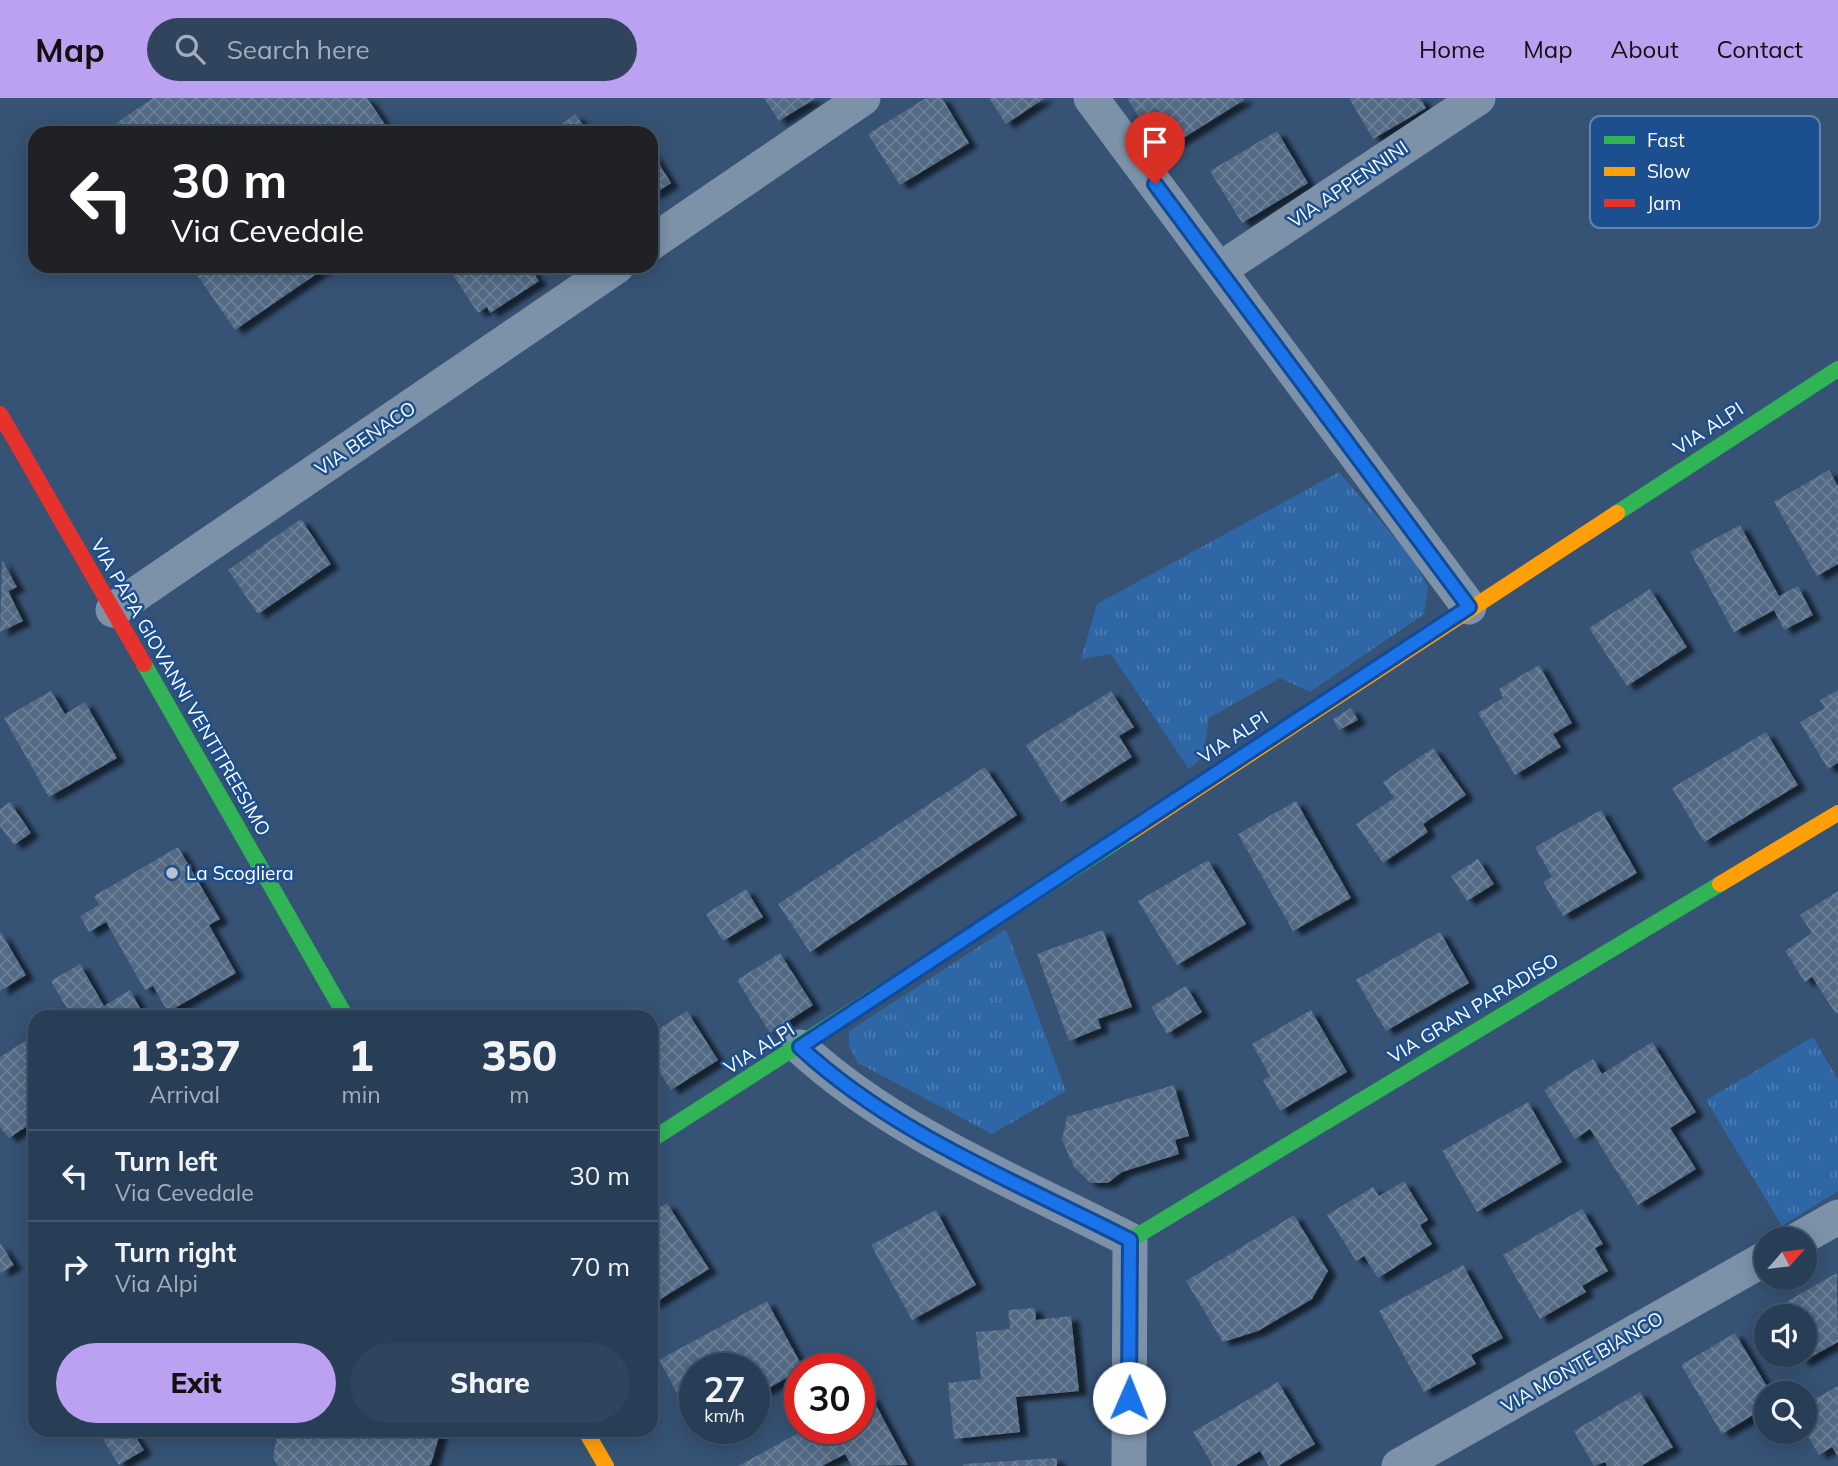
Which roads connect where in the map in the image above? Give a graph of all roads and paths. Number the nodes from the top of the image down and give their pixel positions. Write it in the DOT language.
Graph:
graph roads {
  1 [pos="863,98"];
  2 [pos="1091,98"];
  3 [pos="1478,98"];
  4 [pos="658,238"];
  5 [pos="1219,270"];
  6 [pos="607,273"];
  7 [pos="1838,369"];
  8 [pos="0,414"];
  9 [pos="1469,607"];
  10 [pos="113,610"];
  11 [pos="1838,813"];
  12 [pos="342,1010"];
  13 [pos="800,1047"];
  14 [pos="658,1136"];
  15 [pos="1838,1217"];
  16 [pos="1817,1229"];
  17 [pos="1130,1240"];
  18 [pos="1754,1265"];
  19 [pos="588,1437"];
  20 [pos="606,1466"];
  21 [pos="1129,1466"];
  22 [pos="1399,1466"];
  1 -- 4 [label="street"];
  2 -- 5 [label="street"];
  3 -- 5 [label="street, VIA APPENNINI"];
  5 -- 9 [label="street"];
  6 -- 10 [label="street, VIA BENACO"];
  7 -- 9 [label="street, VIA ALPI"];
  8 -- 10 [label="street, VIA PAPA GIOVANNI VENTITREESIMO"];
  9 -- 13 [label="street, VIA ALPI"];
  10 -- 12 [label="street, VIA PAPA GIOVANNI VENTITREESIMO"];
  11 -- 17 [label="street, VIA GRAN PARADISO"];
  13 -- 14 [label="street, VIA ALPI"];
  13 -- 17 [label="street"];
  15 -- 16 [label="street"];
  17 -- 21 [label="street"];
  18 -- 22 [label="street, VIA MONTE BIANCO"];
  19 -- 20 [label="street"];
}
